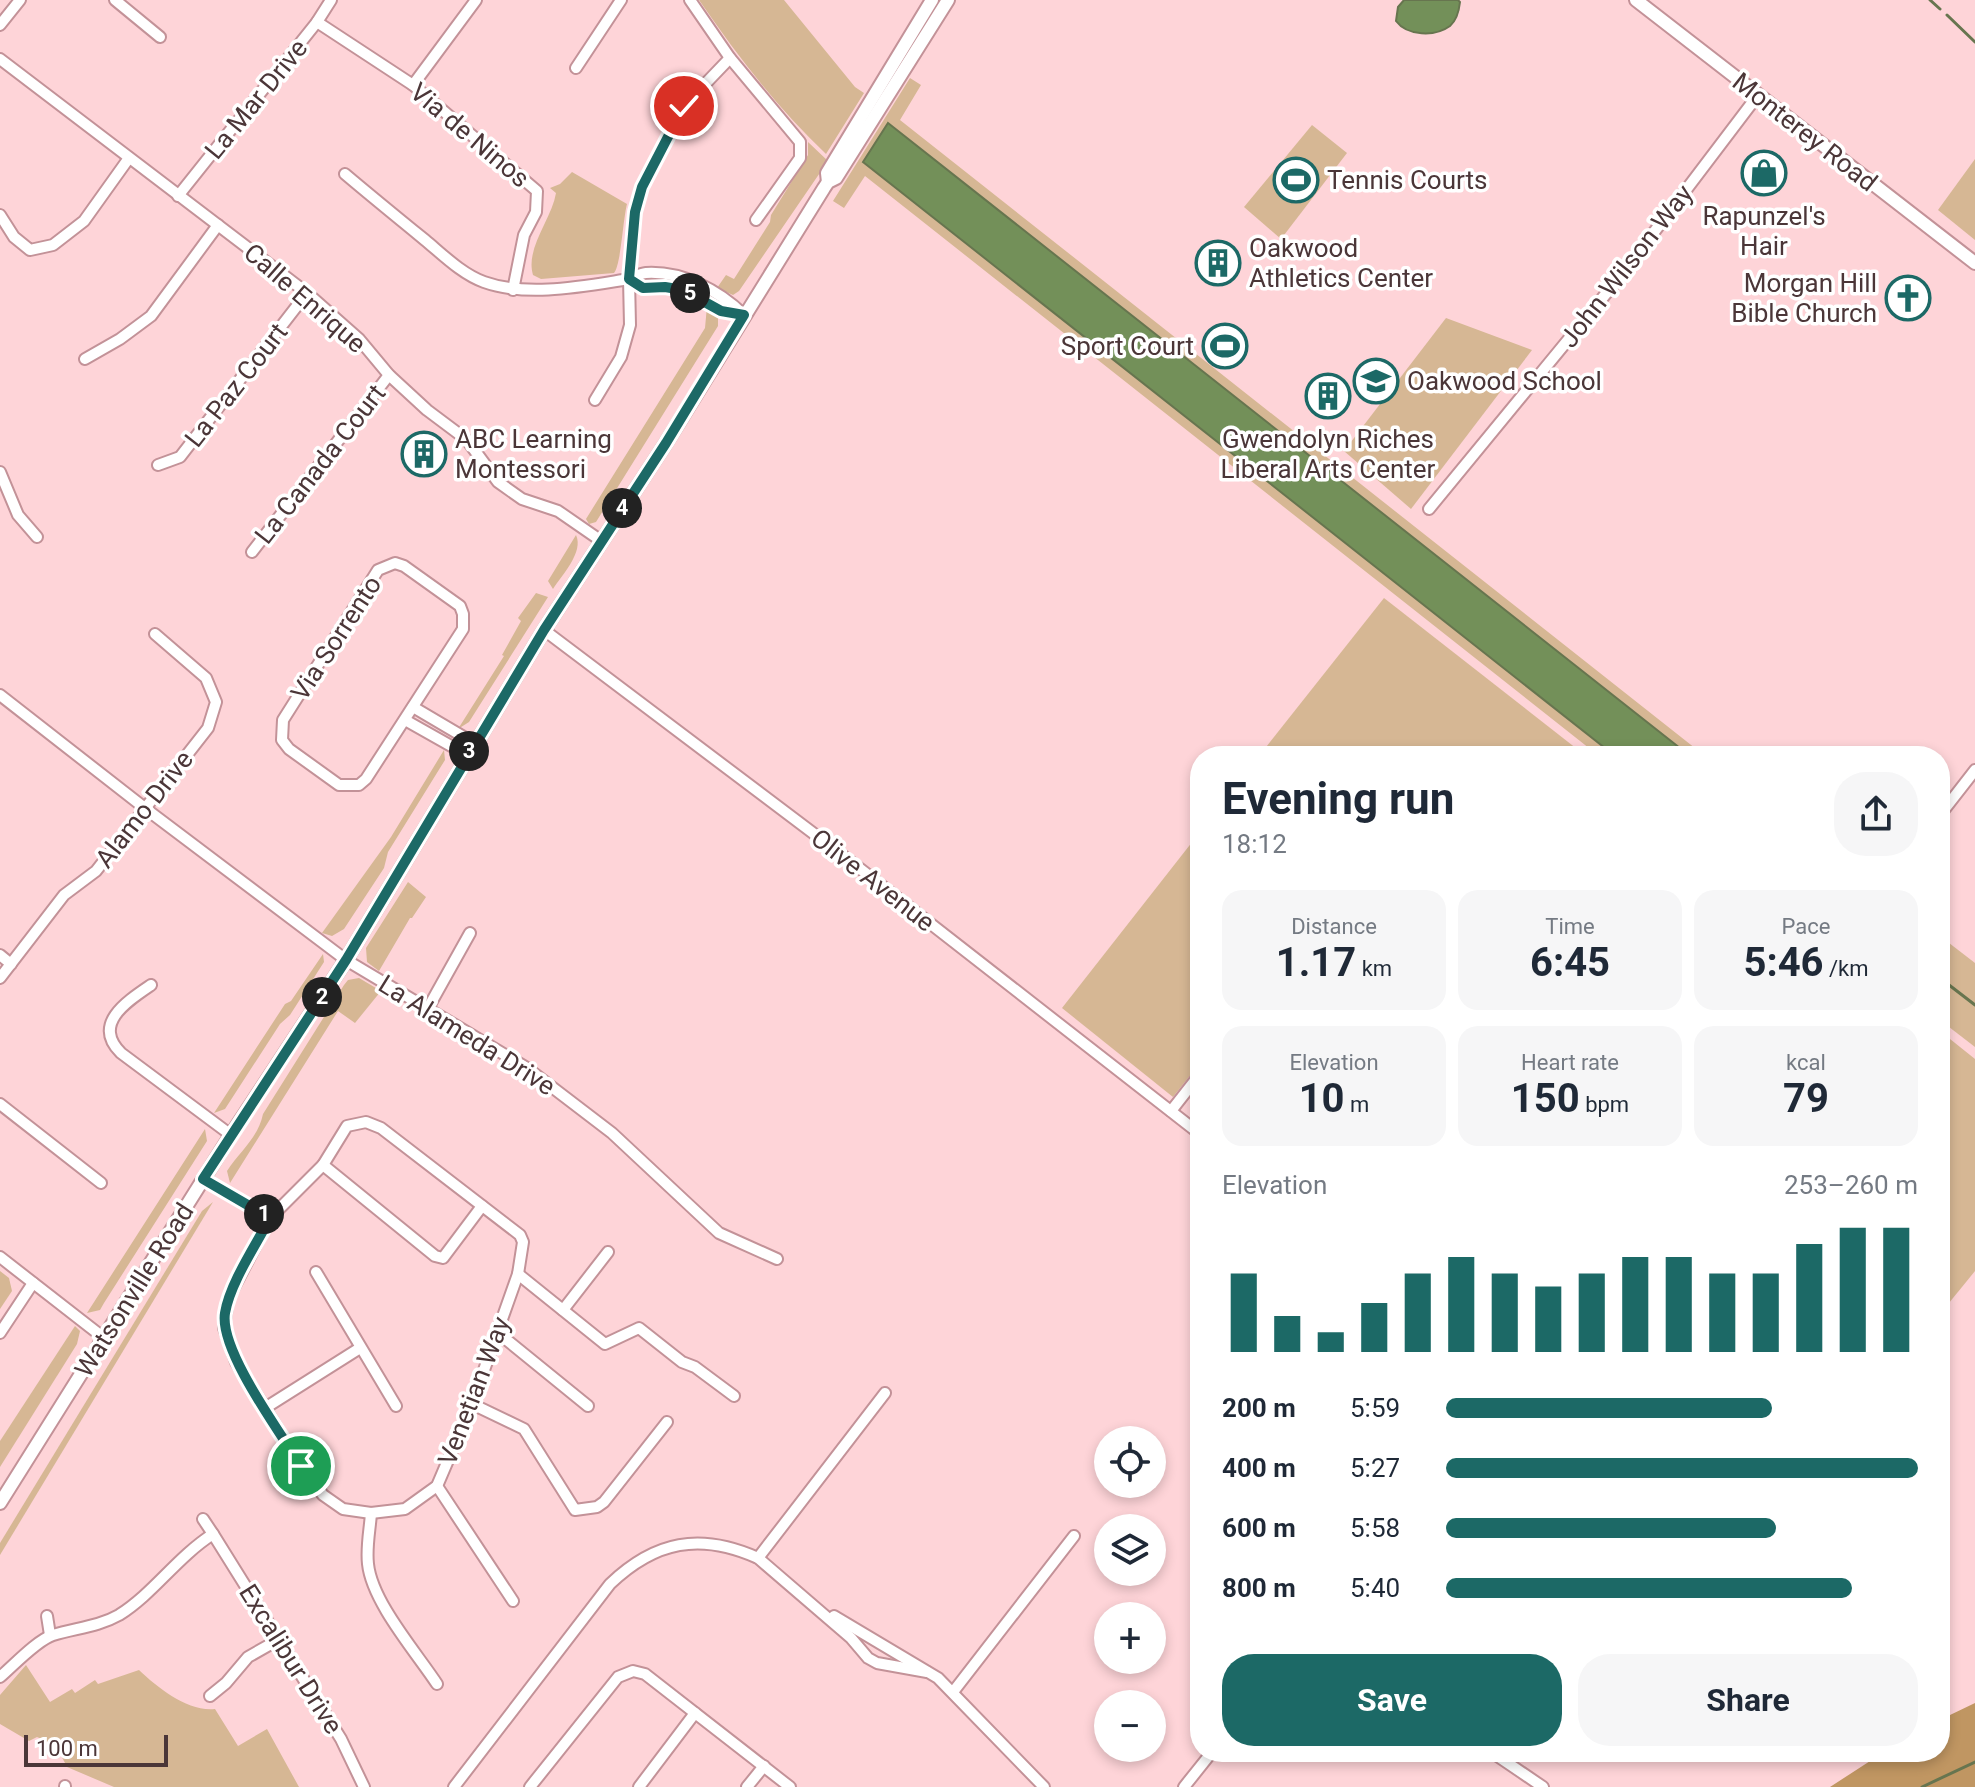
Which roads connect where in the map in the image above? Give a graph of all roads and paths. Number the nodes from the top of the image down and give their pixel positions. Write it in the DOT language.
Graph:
graph roads {
  1 [pos="20,0"];
  2 [pos="115,0"];
  3 [pos="331,0"];
  4 [pos="476,0"];
  5 [pos="621,0"];
  6 [pos="690,0"];
  7 [pos="932,0"];
  8 [pos="948,0"];
  9 [pos="1636,0"];
  10 [pos="317,22"];
  11 [pos="0,25"];
  12 [pos="160,37"];
  13 [pos="730,58"];
  14 [pos="0,59"];
  15 [pos="576,68"];
  16 [pos="413,85"];
  17 [pos="1758,95"];
  18 [pos="870,114"];
  19 [pos="129,158"];
  20 [pos="345,174"];
  21 [pos="178,196"];
  22 [pos="0,215"];
  23 [pos="756,220"];
  24 [pos="218,225"];
  25 [pos="1975,263"];
  26 [pos="629,279"];
  27 [pos="513,290"];
  28 [pos="307,293"];
  29 [pos="744,315"];
  30 [pos="85,359"];
  31 [pos="389,375"];
  32 [pos="595,400"];
  33 [pos="158,465"];
  34 [pos="0,472"];
  35 [pos="1429,509"];
  36 [pos="37,537"];
  37 [pos="600,540"];
  38 [pos="252,552"];
  39 [pos="544,630"];
  40 [pos="155,634"];
  41 [pos="0,695"];
  42 [pos="413,707"];
  43 [pos="405,720"];
  44 [pos="474,743"];
  45 [pos="467,755"];
  46 [pos="1975,770"];
  47 [pos="1950,802"];
  48 [pos="146,809"];
  49 [pos="470,933"];
  50 [pos="0,955"];
  51 [pos="346,960"];
  52 [pos="11,964"];
  53 [pos="0,978"];
  54 [pos="151,985"];
  55 [pos="427,1010"];
  56 [pos="1190,1087"];
  57 [pos="0,1104"];
  58 [pos="1171,1111"];
  59 [pos="1190,1126"];
  60 [pos="231,1135"];
  61 [pos="323,1165"];
  62 [pos="203,1179"];
  63 [pos="101,1183"];
  64 [pos="482,1206"];
  65 [pos="270,1218"];
  66 [pos="608,1252"];
  67 [pos="0,1257"];
  68 [pos="777,1259"];
  69 [pos="316,1272"];
  70 [pos="518,1274"];
  71 [pos="33,1283"];
  72 [pos="563,1310"];
  73 [pos="497,1332"];
  74 [pos="0,1333"];
  75 [pos="104,1338"];
  76 [pos="360,1348"];
  77 [pos="885,1393"];
  78 [pos="734,1396"];
  79 [pos="472,1404"];
  80 [pos="396,1406"];
  81 [pos="588,1406"];
  82 [pos="265,1408"];
  83 [pos="667,1422"];
  84 [pos="437,1486"];
  85 [pos="0,1503"];
  86 [pos="371,1513"];
  87 [pos="203,1519"];
  88 [pos="213,1534"];
  89 [pos="1074,1536"];
  90 [pos="758,1558"];
  91 [pos="805,1597"];
  92 [pos="513,1601"];
  93 [pos="47,1616"];
  94 [pos="50,1635"];
  95 [pos="278,1640"];
  96 [pos="927,1672"];
  97 [pos="0,1677"];
  98 [pos="437,1684"];
  99 [pos="953,1692"];
  100 [pos="210,1696"];
  101 [pos="695,1713"];
  102 [pos="1204,1762"];
  103 [pos="1506,1762"];
  104 [pos="764,1766"];
  105 [pos="364,1787"];
  106 [pos="454,1787"];
  107 [pos="530,1787"];
  108 [pos="639,1787"];
  109 [pos="747,1787"];
  110 [pos="790,1787"];
  111 [pos="1044,1787"];
  112 [pos="1184,1787"];
  113 [pos="1543,1787"];
  1 -- 11 [label="street"];
  2 -- 12 [label="street"];
  3 -- 10 [label="street, La Mar Drive"];
  4 -- 16 [label="street"];
  5 -- 15 [label="street"];
  6 -- 13 [label="street"];
  7 -- 18 [label="main road, Watsonville Road"];
  8 -- 18 [label="main road, Watsonville Road"];
  9 -- 17 [label="main road, Monterey Road"];
  10 -- 16 [label="street, Via de Ninos"];
  10 -- 21 [label="street, La Mar Drive"];
  13 -- 23 [label="street"];
  13 -- 26 [label="street"];
  14 -- 19 [label="street, Calle Enrique"];
  16 -- 27 [label="street, Via de Ninos"];
  17 -- 25 [label="main road, Monterey Road"];
  17 -- 35 [label="street, John Wilson Way"];
  18 -- 29 [label="main road, Watsonville Road"];
  19 -- 21 [label="street, Calle Enrique"];
  19 -- 22 [label="street"];
  20 -- 27 [label="street"];
  21 -- 24 [label="street, Calle Enrique"];
  24 -- 28 [label="street, Calle Enrique"];
  24 -- 30 [label="street"];
  26 -- 27 [label="street"];
  26 -- 29 [label="street"];
  26 -- 32 [label="street"];
  28 -- 31 [label="street, Calle Enrique"];
  28 -- 33 [label="street, La Paz Court"];
  29 -- 37 [label="main road, Watsonville Road"];
  31 -- 37 [label="street, Calle Enrique"];
  31 -- 38 [label="street, La Canada Court"];
  34 -- 36 [label="street"];
  37 -- 39 [label="main road, Watsonville Road"];
  39 -- 44 [label="main road, Watsonville Road"];
  39 -- 58 [label="street, Olive Avenue"];
  40 -- 48 [label="street, Alamo Drive"];
  41 -- 48 [label="street, La Alameda Drive"];
  42 -- 43 [label="street, Via Sorrento"];
  42 -- 43 [label="street, Via Sorrento"];
  42 -- 44 [label="street"];
  43 -- 45 [label="street"];
  44 -- 45 [label="main road, Watsonville Road"];
  45 -- 51 [label="main road, Watsonville Road"];
  46 -- 47 [label="street"];
  48 -- 51 [label="street, La Alameda Drive"];
  48 -- 52 [label="street, Alamo Drive"];
  49 -- 55 [label="street"];
  50 -- 52 [label="street"];
  51 -- 55 [label="street, La Alameda Drive"];
  51 -- 60 [label="main road, Watsonville Road"];
  52 -- 53 [label="street, Alamo Drive"];
  54 -- 60 [label="street"];
  55 -- 68 [label="street, La Alameda Drive"];
  56 -- 58 [label="street"];
  57 -- 63 [label="street"];
  58 -- 59 [label="street, Olive Avenue"];
  60 -- 62 [label="main road, Watsonville Road"];
  61 -- 64 [label="street, Venetian Way"];
  61 -- 64 [label="street"];
  61 -- 65 [label="street, Venetian Way"];
  62 -- 65 [label="street"];
  62 -- 75 [label="main road, Watsonville Road"];
  64 -- 70 [label="street, Venetian Way"];
  65 -- 82 [label="street, Venetian Way"];
  66 -- 72 [label="street"];
  67 -- 71 [label="street"];
  69 -- 76 [label="street"];
  70 -- 72 [label="street"];
  70 -- 73 [label="street, Venetian Way"];
  71 -- 74 [label="street"];
  71 -- 75 [label="street"];
  72 -- 78 [label="street"];
  73 -- 79 [label="street, Venetian Way"];
  73 -- 81 [label="street"];
  75 -- 85 [label="main road, Watsonville Road"];
  76 -- 80 [label="street"];
  76 -- 82 [label="street"];
  77 -- 90 [label="street"];
  79 -- 83 [label="street"];
  79 -- 84 [label="street, Venetian Way"];
  82 -- 86 [label="street, Venetian Way"];
  84 -- 86 [label="street, Venetian Way"];
  84 -- 92 [label="street"];
  86 -- 98 [label="street"];
  87 -- 88 [label="street, Excalibur Drive"];
  88 -- 94 [label="street"];
  88 -- 95 [label="street, Excalibur Drive"];
  89 -- 99 [label="street"];
  90 -- 91 [label="street"];
  90 -- 106 [label="street"];
  91 -- 96 [label="street"];
  91 -- 96 [label="street"];
  93 -- 94 [label="street"];
  94 -- 97 [label="street"];
  95 -- 100 [label="street"];
  95 -- 105 [label="street, Excalibur Drive"];
  96 -- 99 [label="street"];
  99 -- 111 [label="street"];
  101 -- 104 [label="street"];
  101 -- 107 [label="street"];
  101 -- 108 [label="street"];
  102 -- 112 [label="street"];
  103 -- 113 [label="street"];
  104 -- 109 [label="street"];
  104 -- 110 [label="street"];
}
